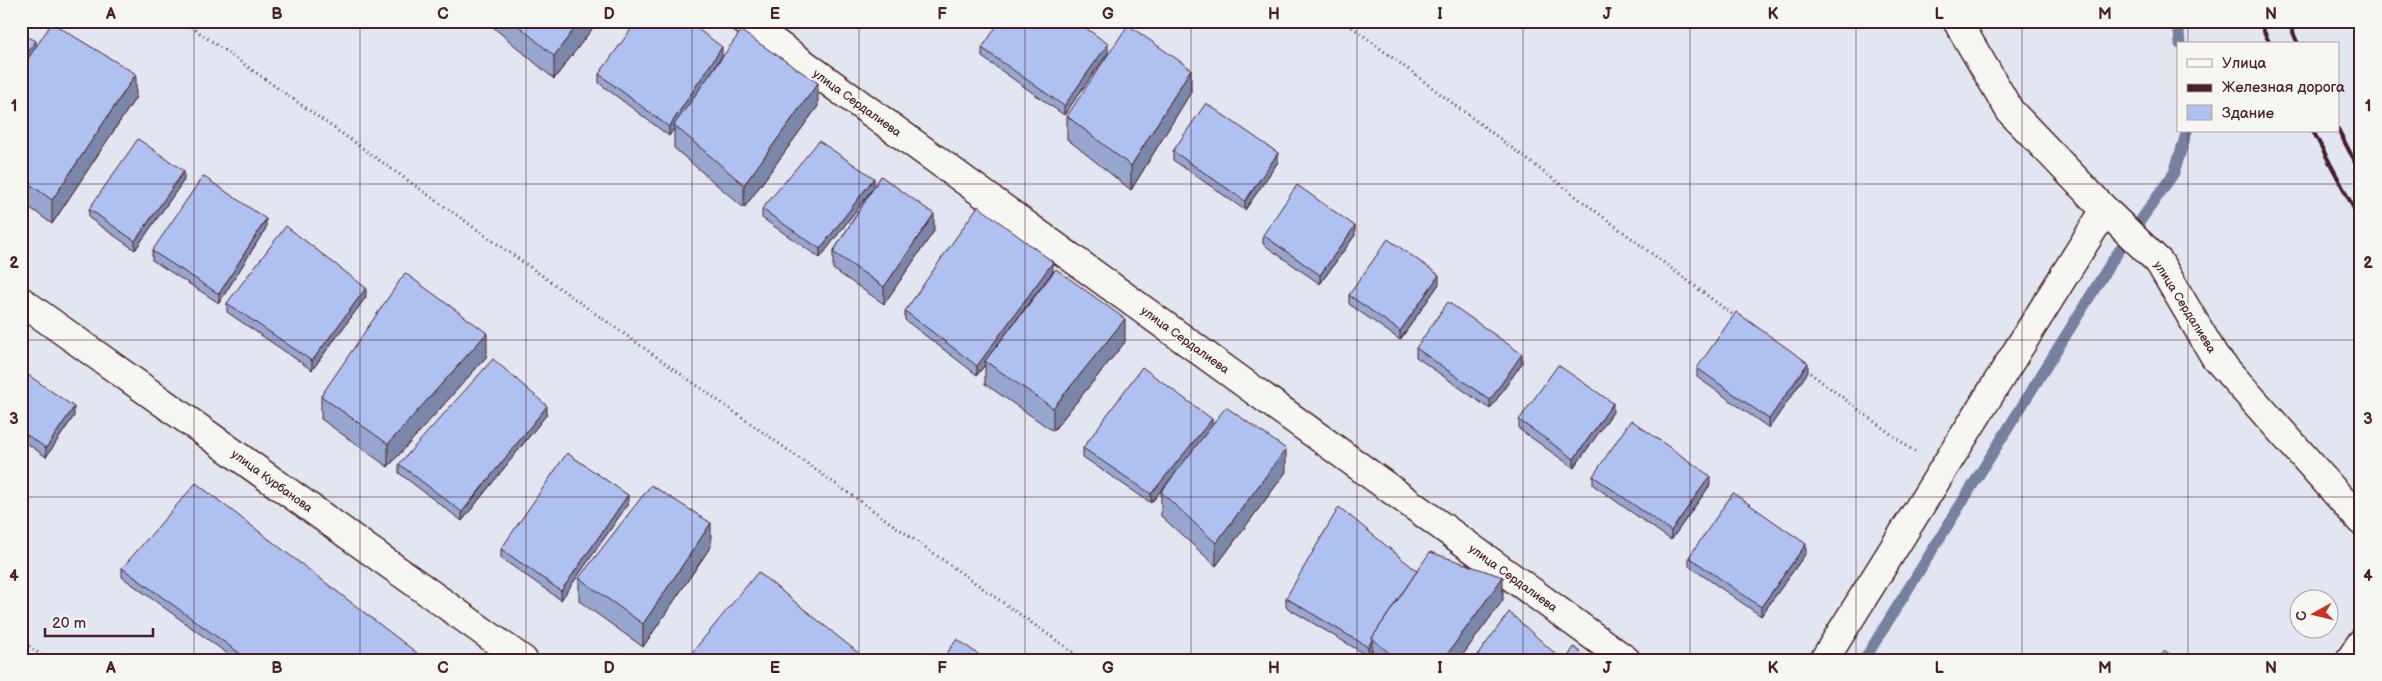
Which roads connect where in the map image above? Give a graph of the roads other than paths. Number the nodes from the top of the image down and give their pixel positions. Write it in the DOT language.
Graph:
graph roads {
  1 [pos="744,21"];
  2 [pos="1957,21"];
  3 [pos="2105,210"];
  4 [pos="21,301"];
  5 [pos="2361,521"];
  6 [pos="2361,643"];
  7 [pos="523,660"];
  8 [pos="1626,660"];
  9 [pos="1824,660"];
  10 [pos="2350,660"];
  1 -- 8 [label="street, улица Сердалиева"];
  2 -- 3 [label="street, улица Сердалиева"];
  3 -- 5 [label="street, улица Сердалиева"];
  3 -- 9 [label="street"];
  4 -- 7 [label="street, улица Курбанова"];
  6 -- 10 [label="street"];
}
